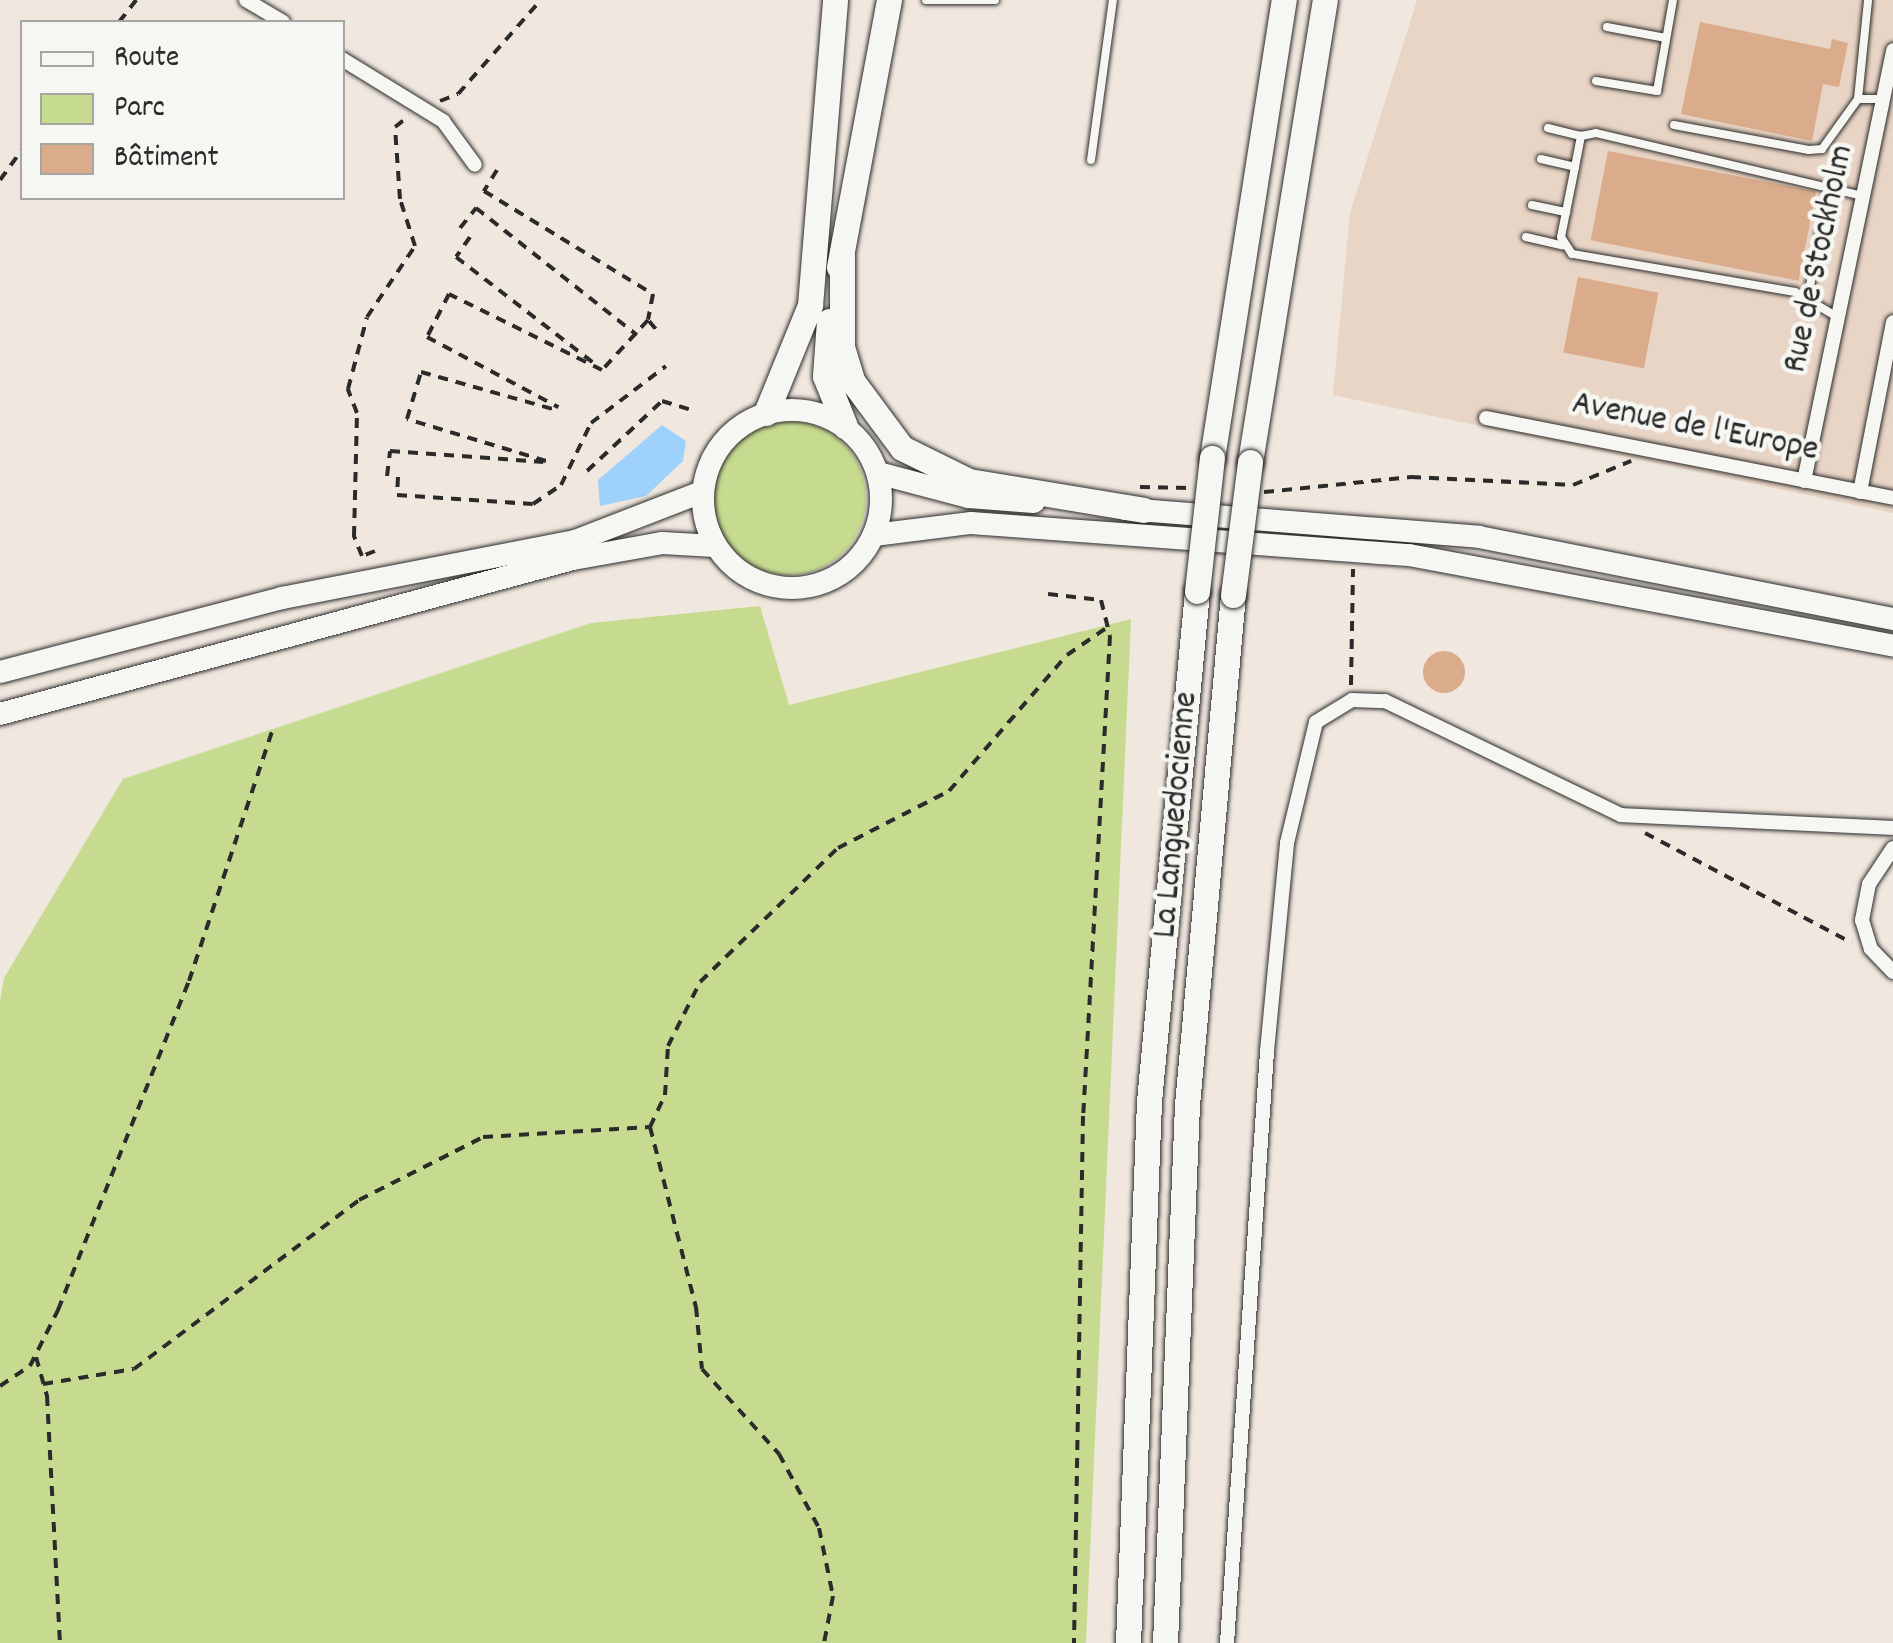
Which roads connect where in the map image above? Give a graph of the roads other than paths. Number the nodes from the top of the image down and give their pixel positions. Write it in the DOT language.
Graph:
graph roads {
  1 [pos="246,0"];
  2 [pos="835,0"];
  3 [pos="889,0"];
  4 [pos="926,0"];
  5 [pos="994,0"];
  6 [pos="1113,0"];
  7 [pos="1284,0"];
  8 [pos="1325,0"];
  9 [pos="1673,0"];
  10 [pos="1868,0"];
  11 [pos="983,2"];
  12 [pos="280,20"];
  13 [pos="1608,27"];
  14 [pos="1666,38"];
  15 [pos="1893,50"];
  16 [pos="345,61"];
  17 [pos="1596,80"];
  18 [pos="1884,98"];
  19 [pos="1858,99"];
  20 [pos="1674,125"];
  21 [pos="1548,128"];
  22 [pos="1581,136"];
  23 [pos="1541,159"];
  24 [pos="1092,160"];
  25 [pos="475,166"];
  26 [pos="1575,167"];
  27 [pos="1828,190"];
  28 [pos="1864,196"];
  29 [pos="1532,205"];
  30 [pos="1566,212"];
  31 [pos="1526,237"];
  32 [pos="1562,244"];
  33 [pos="842,252"];
  34 [pos="1808,296"];
  35 [pos="1839,318"];
  36 [pos="1892,327"];
  37 [pos="766,413"];
  38 [pos="1486,418"];
  39 [pos="845,426"];
  40 [pos="878,472"];
  41 [pos="1804,480"];
  42 [pos="702,492"];
  43 [pos="1860,492"];
  44 [pos="1893,498"];
  45 [pos="1136,500"];
  46 [pos="874,535"];
  47 [pos="715,546"];
  48 [pos="1893,619"];
  49 [pos="1893,646"];
  50 [pos="0,672"];
  51 [pos="0,716"];
  52 [pos="1893,828"];
  53 [pos="1893,848"];
  54 [pos="1893,972"];
  55 [pos="1128,1643"];
  56 [pos="1165,1643"];
  57 [pos="1228,1643"];
  1 -- 12 [label="street"];
  2 -- 37 [label="highway"];
  3 -- 33 [label="highway"];
  4 -- 11 [label="lane"];
  5 -- 11 [label="lane"];
  6 -- 24 [label="lane"];
  7 -- 55 [label="highway, La Languedocienne, bridge"];
  8 -- 56 [label="highway, La Languedocienne, bridge"];
  9 -- 14 [label="lane"];
  10 -- 19 [label="lane"];
  13 -- 14 [label="lane"];
  14 -- 17 [label="lane"];
  15 -- 18 [label="street, Rue de Stockholm"];
  16 -- 25 [label="street"];
  18 -- 19 [label="lane"];
  18 -- 28 [label="street, Rue de Stockholm"];
  19 -- 20 [label="lane"];
  21 -- 22 [label="lane"];
  22 -- 26 [label="lane"];
  22 -- 27 [label="lane"];
  23 -- 26 [label="lane"];
  26 -- 30 [label="lane"];
  27 -- 28 [label="lane"];
  27 -- 34 [label="lane"];
  28 -- 35 [label="street, Rue de Stockholm"];
  29 -- 30 [label="lane"];
  30 -- 32 [label="lane"];
  31 -- 32 [label="lane"];
  32 -- 34 [label="lane"];
  33 -- 39 [label="highway"];
  33 -- 45 [label="highway"];
  34 -- 35 [label="lane"];
  35 -- 41 [label="street, Rue de Stockholm"];
  36 -- 43 [label="street"];
  37 -- 39 [label="main road"];
  37 -- 42 [label="main road"];
  38 -- 41 [label="street, Avenue de l'Europe"];
  39 -- 40 [label="main road"];
  40 -- 45 [label="main road"];
  40 -- 46 [label="main road"];
  41 -- 43 [label="street, Avenue de l'Europe"];
  42 -- 47 [label="main road"];
  42 -- 50 [label="main road"];
  43 -- 44 [label="street, Avenue de l'Europe"];
  45 -- 48 [label="main road"];
  46 -- 47 [label="main road"];
  46 -- 49 [label="main road"];
  47 -- 51 [label="main road"];
  52 -- 57 [label="street"];
  53 -- 54 [label="street"];
}
